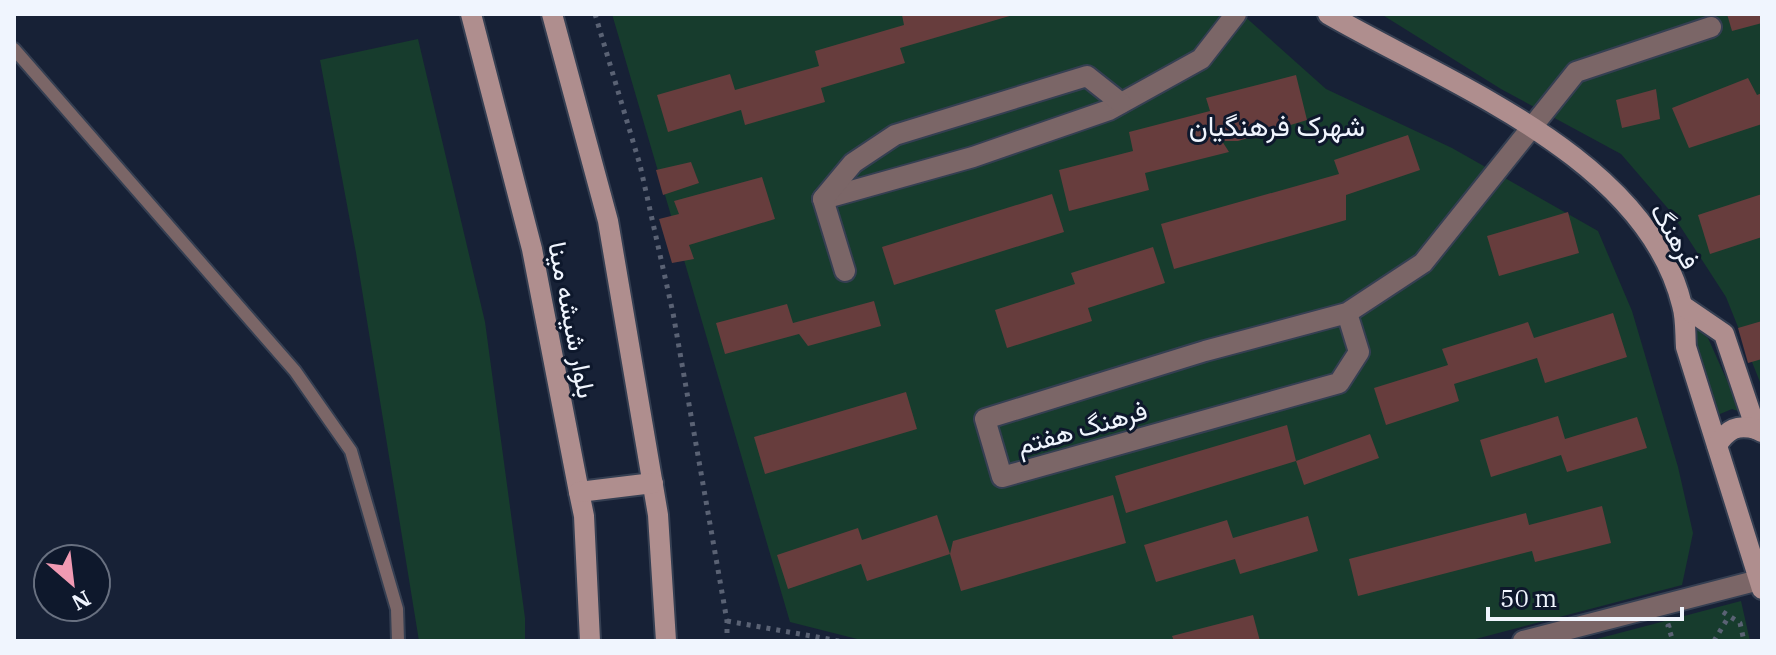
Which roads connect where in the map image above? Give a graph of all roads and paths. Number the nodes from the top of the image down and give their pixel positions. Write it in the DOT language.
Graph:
graph roads {
  1 [pos="471,14"];
  2 [pos="552,14"];
  3 [pos="595,14"];
  4 [pos="1236,14"];
  5 [pos="1334,16"];
  6 [pos="1711,27"];
  7 [pos="14,49"];
  8 [pos="1121,103"];
  9 [pos="1533,127"];
  10 [pos="823,199"];
  11 [pos="845,271"];
  12 [pos="1683,306"];
  13 [pos="1347,313"];
  14 [pos="1759,430"];
  15 [pos="1717,445"];
  16 [pos="653,483"];
  17 [pos="579,492"];
  18 [pos="1761,584"];
  19 [pos="1721,611"];
  20 [pos="1729,616"];
  21 [pos="727,621"];
  22 [pos="1681,622"];
  23 [pos="398,641"];
  24 [pos="590,641"];
  25 [pos="666,641"];
  26 [pos="727,641"];
  27 [pos="839,641"];
  28 [pos="1523,641"];
  29 [pos="1673,641"];
  30 [pos="1714,641"];
  31 [pos="1744,641"];
  1 -- 17 [label="main road, بلوار شیشه مینا"];
  2 -- 16 [label="main road, بلوار شیشه مینا"];
  3 -- 21 [label="path"];
  4 -- 8 [label="street"];
  5 -- 9 [label="main road, فرهنگ"];
  6 -- 9 [label="street, فرهنگ هفتم"];
  7 -- 23 [label="lane"];
  8 -- 10 [label="street"];
  8 -- 10 [label="street"];
  9 -- 12 [label="main road, فرهنگ"];
  9 -- 13 [label="street, فرهنگ هفتم"];
  10 -- 11 [label="street"];
  12 -- 14 [label="main road"];
  12 -- 15 [label="main road, فرهنگ"];
  13 -- 13 [label="street, فرهنگ هفتم"];
  14 -- 15 [label="main road"];
  15 -- 18 [label="main road, فرهنگ"];
  16 -- 17 [label="main road"];
  16 -- 25 [label="main road, بلوار شیشه مینا"];
  17 -- 24 [label="main road, بلوار شیشه مینا"];
  18 -- 28 [label="street"];
  19 -- 20 [label="path"];
  20 -- 30 [label="path"];
  20 -- 31 [label="path"];
  21 -- 26 [label="path"];
  21 -- 27 [label="path"];
  22 -- 29 [label="path"];
}
